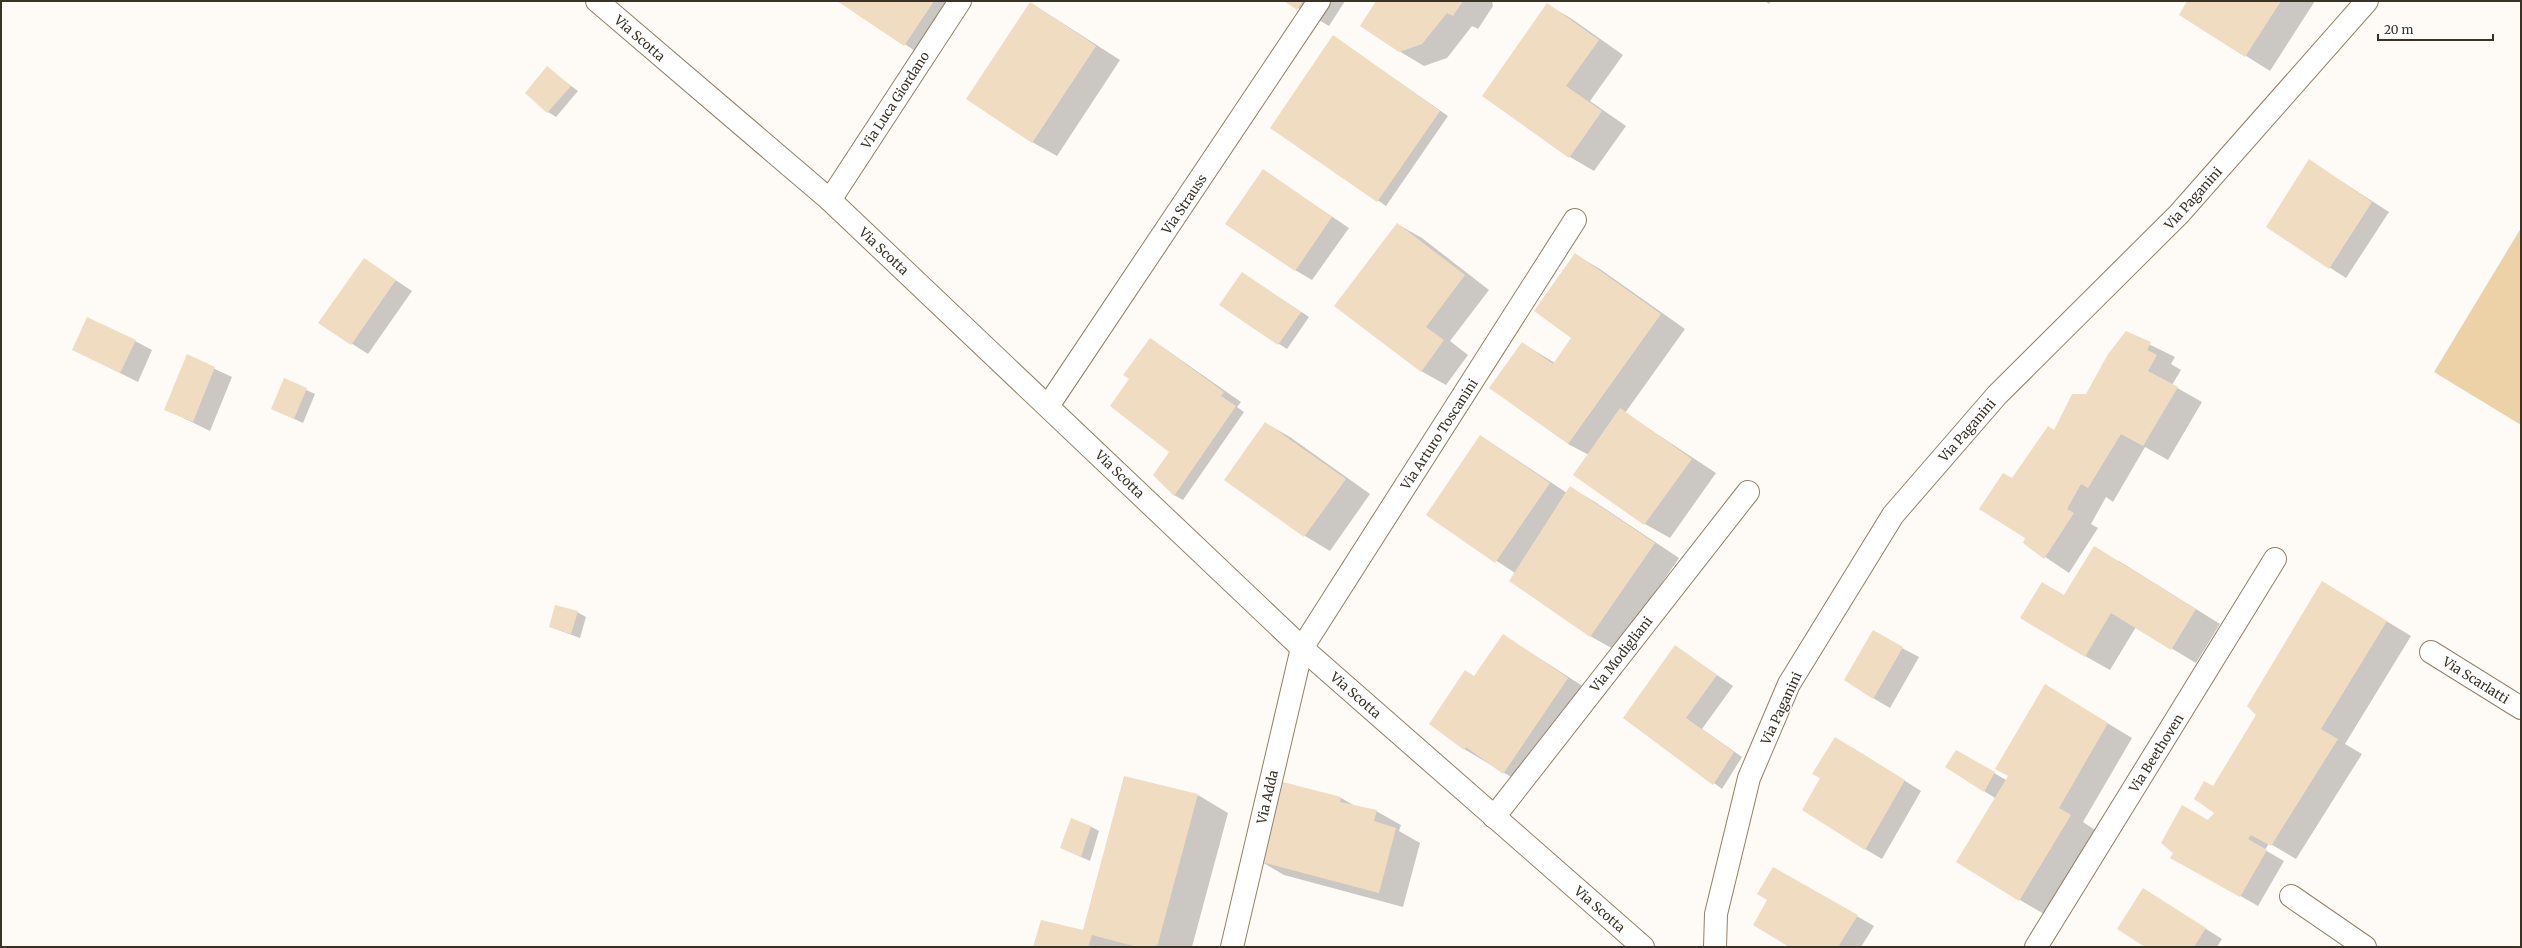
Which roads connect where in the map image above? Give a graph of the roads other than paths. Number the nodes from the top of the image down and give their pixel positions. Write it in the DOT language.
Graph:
graph roads {
  1 [pos="597,1"];
  2 [pos="960,1"];
  3 [pos="1319,1"];
  4 [pos="2366,1"];
  5 [pos="830,200"];
  6 [pos="1575,220"];
  7 [pos="1048,406"];
  8 [pos="1748,492"];
  9 [pos="2275,559"];
  10 [pos="1302,648"];
  11 [pos="2431,652"];
  12 [pos="2521,708"];
  13 [pos="1494,817"];
  14 [pos="2291,896"];
  15 [pos="1232,947"];
  16 [pos="1643,947"];
  17 [pos="1715,947"];
  18 [pos="2036,947"];
  19 [pos="2365,947"];
  1 -- 5 [label="street, Via Scotta"];
  2 -- 5 [label="street, Via Luca Giordano"];
  3 -- 7 [label="street, Via Strauss"];
  4 -- 17 [label="street, Via Paganini"];
  5 -- 7 [label="street, Via Scotta"];
  6 -- 10 [label="street, Via Arturo Toscanini"];
  7 -- 10 [label="street, Via Scotta"];
  8 -- 13 [label="street, Via Modigliani"];
  9 -- 18 [label="street, Via Beethoven"];
  10 -- 13 [label="street, Via Scotta"];
  10 -- 15 [label="street, Via Adda"];
  11 -- 12 [label="street, Via Scarlatti"];
  13 -- 16 [label="street, Via Scotta"];
  14 -- 19 [label="street"];
}
